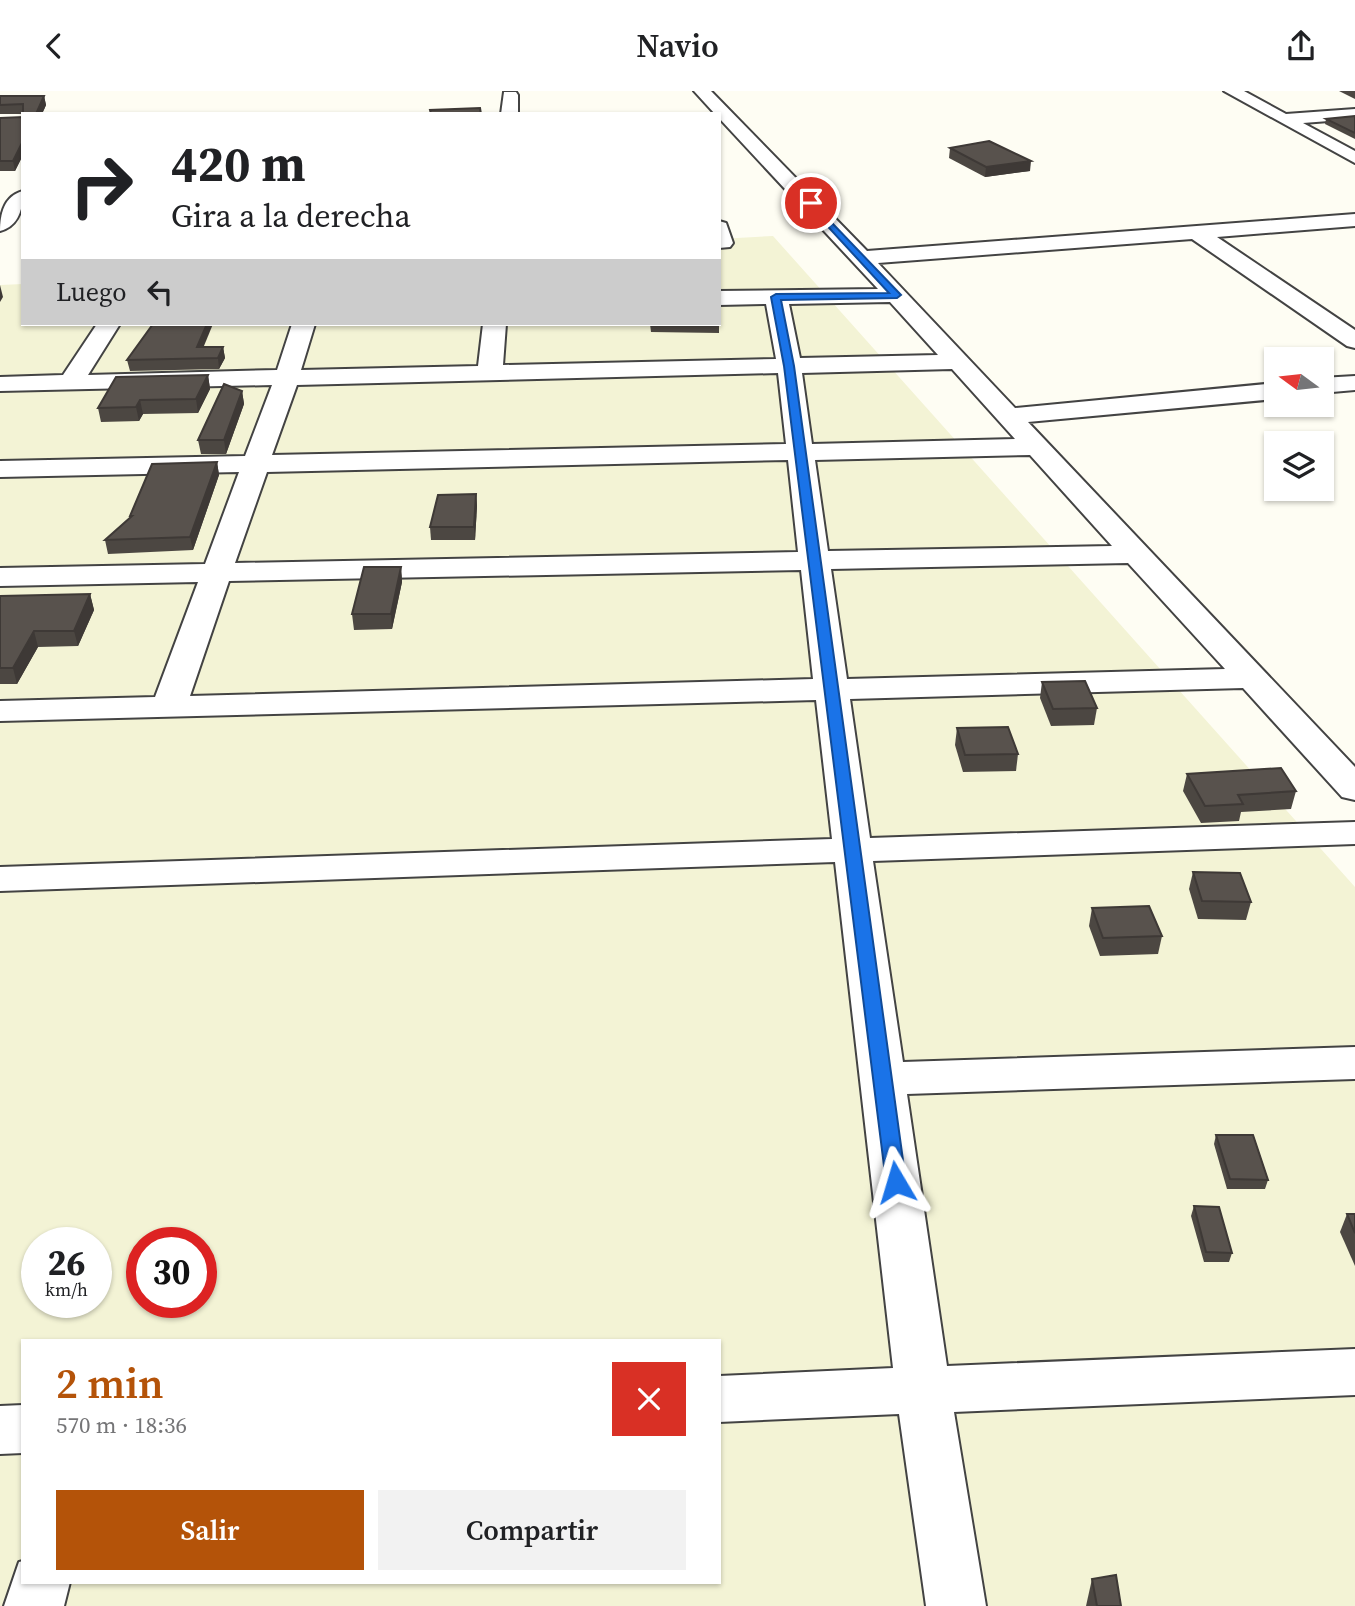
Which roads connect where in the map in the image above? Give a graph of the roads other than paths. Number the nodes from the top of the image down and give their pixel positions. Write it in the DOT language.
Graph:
graph roads {
  1 [pos="702,91"];
  2 [pos="1232,91"];
  3 [pos="510,95"];
  4 [pos="509,112"];
  5 [pos="1355,114"];
  6 [pos="1283,119"];
  7 [pos="759,148"];
  8 [pos="733,152"];
  9 [pos="1355,158"];
  10 [pos="21,196"];
  11 [pos="0,197"];
  12 [pos="21,199"];
  13 [pos="1355,220"];
  14 [pos="0,225"];
  15 [pos="1196,232"];
  16 [pos="863,258"];
  17 [pos="897,295"];
  18 [pos="776,297"];
  19 [pos="721,298"];
  20 [pos="107,326"];
  21 [pos="302,326"];
  22 [pos="494,326"];
  23 [pos="1355,341"];
  24 [pos="959,362"];
  25 [pos="789,366"];
  26 [pos="490,373"];
  27 [pos="287,377"];
  28 [pos="71,382"];
  29 [pos="1355,383"];
  30 [pos="0,384"];
  31 [pos="1334,385"];
  32 [pos="1264,392"];
  33 [pos="1009,416"];
  34 [pos="1038,447"];
  35 [pos="800,452"];
  36 [pos="256,464"];
  37 [pos="0,469"];
  38 [pos="1137,554"];
  39 [pos="814,561"];
  40 [pos="217,573"];
  41 [pos="0,577"];
  42 [pos="1252,678"];
  43 [pos="831,689"];
  44 [pos="169,706"];
  45 [pos="0,711"];
  46 [pos="1355,789"];
  47 [pos="1355,834"];
  48 [pos="852,850"];
  49 [pos="0,879"];
  50 [pos="1355,1063"];
  51 [pos="883,1079"];
  52 [pos="1355,1372"];
  53 [pos="923,1390"];
  54 [pos="721,1399"];
  55 [pos="21,1429"];
  56 [pos="0,1430"];
  57 [pos="40,1584"];
  58 [pos="34,1606"];
  59 [pos="956,1606"];
  1 -- 7 [label="street"];
  2 -- 6 [label="street"];
  3 -- 4 [label="street"];
  5 -- 6 [label="street"];
  6 -- 9 [label="street"];
  7 -- 8 [label="street"];
  7 -- 16 [label="street"];
  10 -- 11 [label="street"];
  12 -- 14 [label="street"];
  13 -- 15 [label="street"];
  15 -- 16 [label="street"];
  15 -- 23 [label="street"];
  16 -- 17 [label="street"];
  17 -- 18 [label="street"];
  17 -- 24 [label="street"];
  18 -- 19 [label="street"];
  18 -- 25 [label="street"];
  20 -- 28 [label="street"];
  21 -- 27 [label="street"];
  22 -- 26 [label="street"];
  24 -- 25 [label="street"];
  24 -- 33 [label="street"];
  25 -- 26 [label="street"];
  25 -- 35 [label="street"];
  26 -- 27 [label="street"];
  27 -- 28 [label="street"];
  27 -- 36 [label="street"];
  28 -- 30 [label="street"];
  29 -- 31 [label="street"];
  32 -- 33 [label="street"];
  33 -- 34 [label="street"];
  34 -- 35 [label="street"];
  34 -- 38 [label="street"];
  35 -- 36 [label="street"];
  35 -- 39 [label="street"];
  36 -- 37 [label="street"];
  36 -- 40 [label="street"];
  38 -- 39 [label="street"];
  38 -- 42 [label="street"];
  39 -- 40 [label="street"];
  39 -- 43 [label="street"];
  40 -- 41 [label="street"];
  40 -- 44 [label="street"];
  42 -- 43 [label="street"];
  42 -- 46 [label="street"];
  43 -- 44 [label="street"];
  43 -- 48 [label="street"];
  44 -- 45 [label="street"];
  47 -- 48 [label="street"];
  48 -- 49 [label="street"];
  48 -- 51 [label="street"];
  50 -- 51 [label="street"];
  51 -- 53 [label="street"];
  52 -- 53 [label="street"];
  53 -- 54 [label="street"];
  53 -- 59 [label="street"];
  55 -- 56 [label="street"];
  57 -- 58 [label="street"];
}
